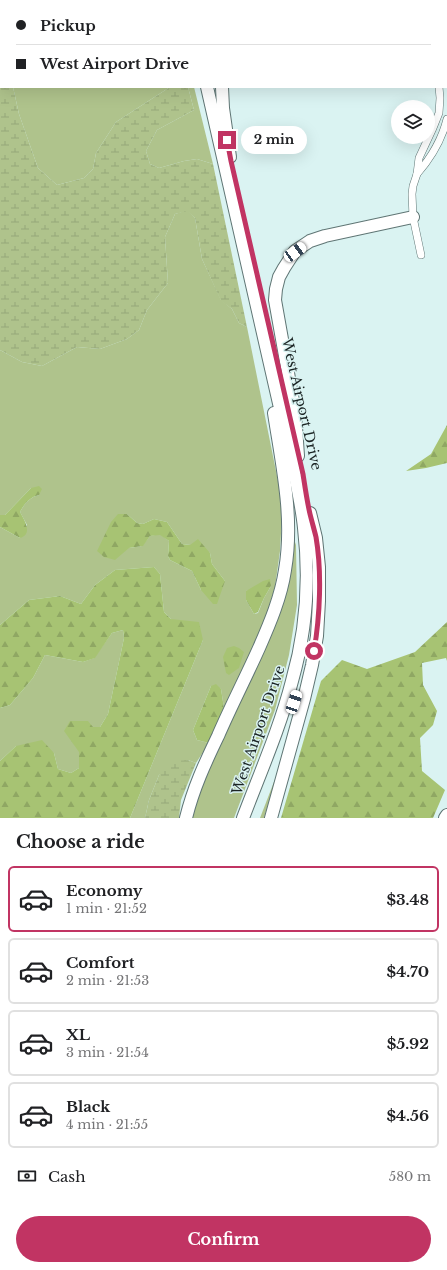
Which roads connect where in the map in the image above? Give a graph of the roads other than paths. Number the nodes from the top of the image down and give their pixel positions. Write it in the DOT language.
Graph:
graph roads {
  1 [pos="207,88"];
  2 [pos="222,88"];
  3 [pos="439,88"];
  4 [pos="443,107"];
  5 [pos="447,119"];
  6 [pos="417,174"];
  7 [pos="413,217"];
  8 [pos="421,255"];
  9 [pos="263,335"];
  10 [pos="298,456"];
  11 [pos="310,513"];
  12 [pos="447,815"];
  13 [pos="186,818"];
  14 [pos="243,818"];
  15 [pos="252,818"];
  16 [pos="271,818"];
  17 [pos="445,818"];
  1 -- 9 [label="main road, West Airport Drive"];
  2 -- 10 [label="main road, West Airport Drive"];
  3 -- 4 [label="street"];
  4 -- 6 [label="street"];
  5 -- 6 [label="street"];
  6 -- 7 [label="street"];
  7 -- 8 [label="street"];
  7 -- 10 [label="main road"];
  9 -- 13 [label="main road"];
  9 -- 14 [label="main road, West Airport Drive"];
  10 -- 11 [label="main road, West Airport Drive"];
  11 -- 15 [label="main road, West Airport Drive"];
  11 -- 16 [label="main road"];
  12 -- 17 [label="main road"];
}
